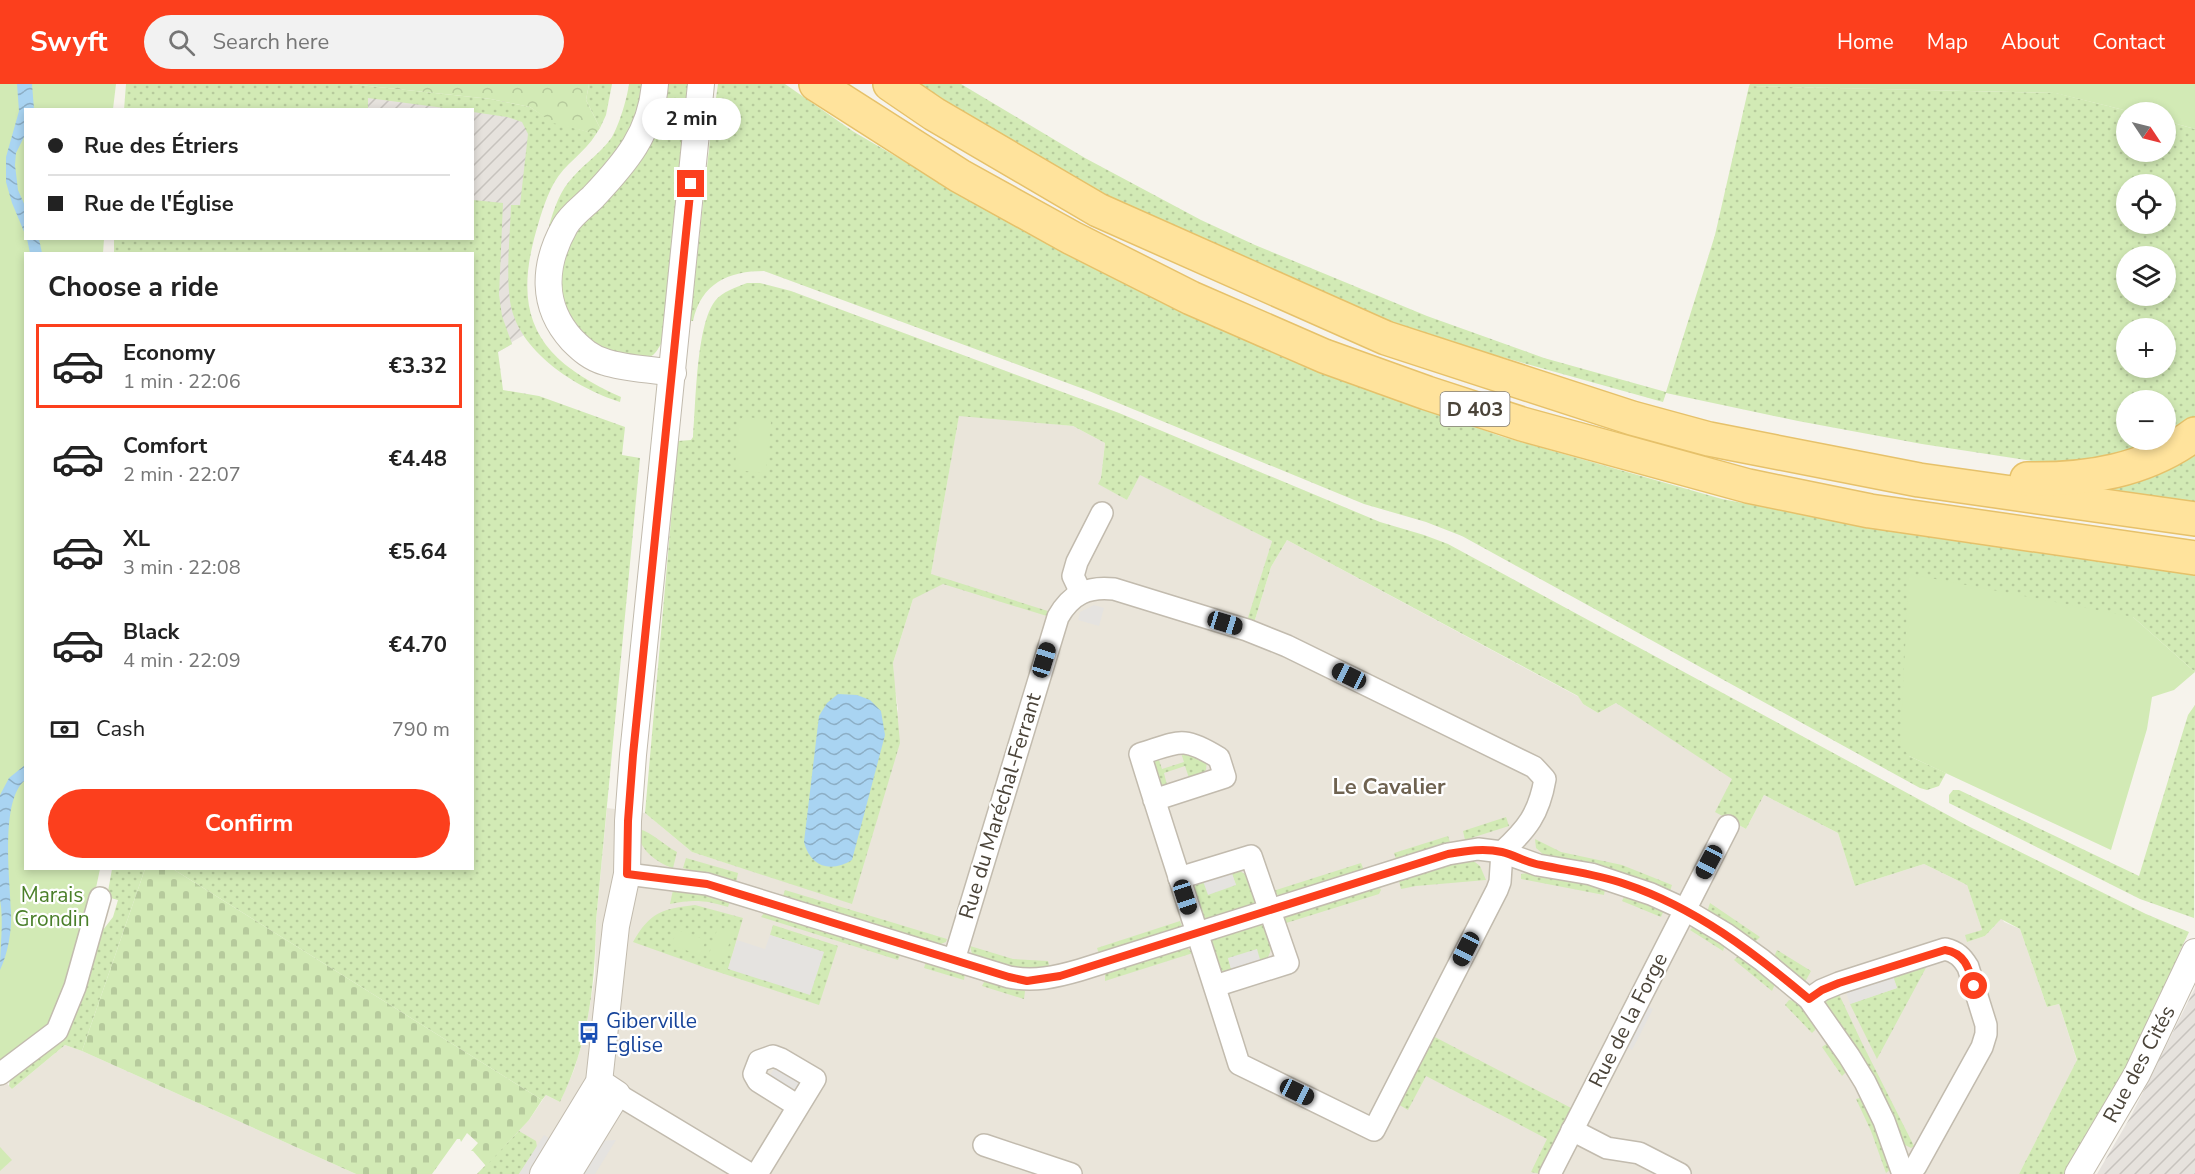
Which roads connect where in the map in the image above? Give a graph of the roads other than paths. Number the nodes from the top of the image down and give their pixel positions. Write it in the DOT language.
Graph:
graph roads {
  1 [pos="655,84"];
  2 [pos="816,84"];
  3 [pos="890,84"];
  4 [pos="700,87"];
  5 [pos="673,373"];
  6 [pos="2195,434"];
  7 [pos="1919,480"];
  8 [pos="1102,513"];
  9 [pos="2195,519"];
  10 [pos="2195,558"];
  11 [pos="1081,593"];
  12 [pos="1154,800"];
  13 [pos="1728,826"];
  14 [pos="1502,852"];
  15 [pos="627,874"];
  16 [pos="1179,878"];
  17 [pos="100,898"];
  18 [pos="1684,909"];
  19 [pos="1270,911"];
  20 [pos="1197,934"];
  21 [pos="954,960"];
  22 [pos="2190,963"];
  23 [pos="1215,986"];
  24 [pos="1809,999"];
  25 [pos="0,1074"];
  26 [pos="608,1088"];
  27 [pos="798,1106"];
  28 [pos="1572,1130"];
  29 [pos="984,1144"];
  30 [pos="543,1174"];
  31 [pos="568,1174"];
  32 [pos="750,1174"];
  33 [pos="757,1174"];
  34 [pos="1071,1174"];
  35 [pos="1550,1174"];
  36 [pos="1680,1174"];
  37 [pos="1903,1174"];
  38 [pos="1908,1174"];
  39 [pos="2078,1174"];
  1 -- 5 [label="street"];
  2 -- 10 [label="main road, D 403"];
  3 -- 7 [label="main road, D 403"];
  4 -- 5 [label="street"];
  5 -- 15 [label="street"];
  6 -- 7 [label="main road"];
  7 -- 9 [label="main road, D 403"];
  8 -- 11 [label="street"];
  11 -- 14 [label="street"];
  11 -- 21 [label="street, Rue du Maréchal-Ferrant"];
  12 -- 16 [label="street"];
  13 -- 18 [label="street, Rue de la Forge"];
  14 -- 18 [label="street"];
  14 -- 19 [label="street"];
  14 -- 23 [label="street"];
  15 -- 21 [label="street"];
  15 -- 26 [label="street"];
  16 -- 19 [label="street"];
  16 -- 20 [label="street"];
  17 -- 25 [label="street"];
  18 -- 24 [label="street"];
  18 -- 28 [label="street, Rue de la Forge"];
  19 -- 20 [label="street"];
  19 -- 23 [label="street"];
  20 -- 21 [label="street"];
  20 -- 23 [label="street"];
  22 -- 39 [label="street, Rue des Cités"];
  24 -- 37 [label="street"];
  24 -- 38 [label="street"];
  26 -- 30 [label="street"];
  26 -- 31 [label="street"];
  26 -- 32 [label="street"];
  27 -- 33 [label="street"];
  28 -- 35 [label="street, Rue de la Forge"];
  28 -- 36 [label="street"];
  29 -- 34 [label="street"];
}
